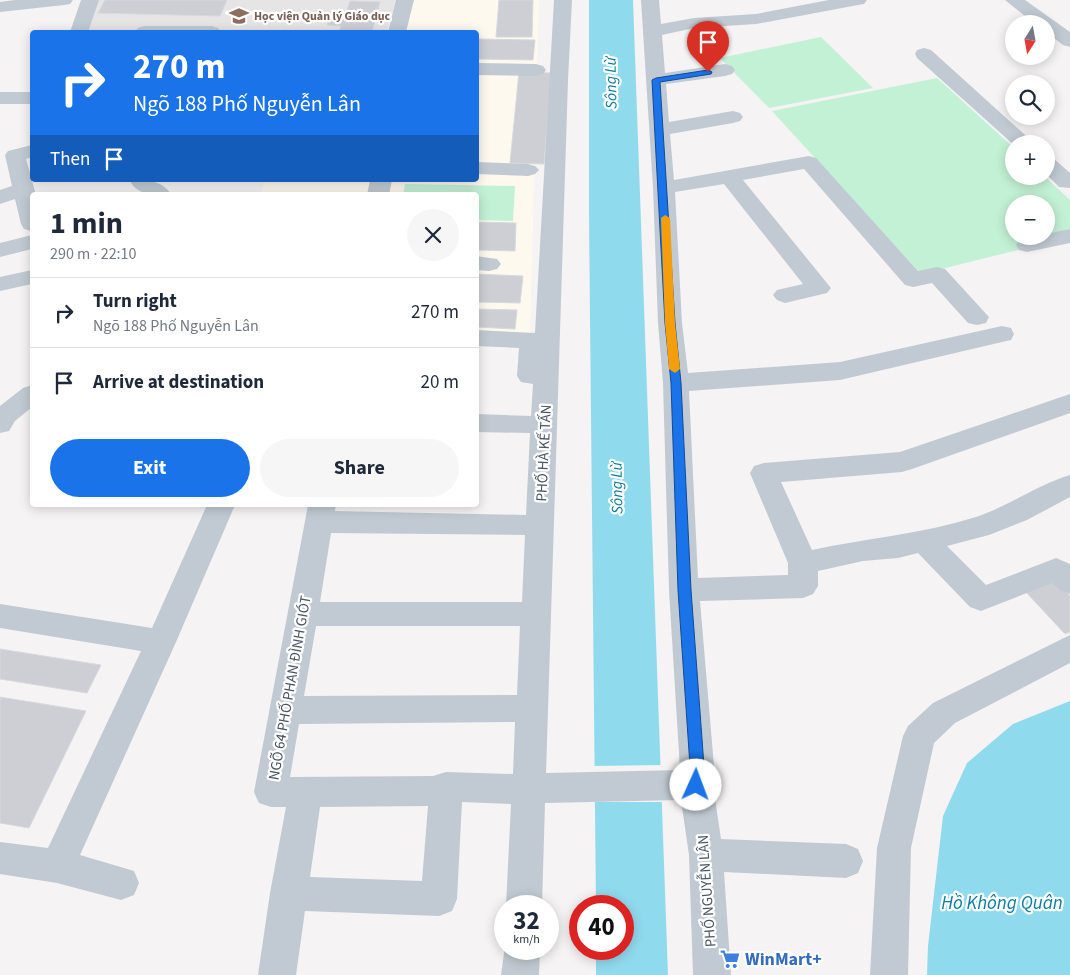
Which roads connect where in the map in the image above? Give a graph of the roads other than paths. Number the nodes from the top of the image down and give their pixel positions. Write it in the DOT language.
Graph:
graph roads {
  1 [pos="64,0"];
  2 [pos="90,0"];
  3 [pos="405,0"];
  4 [pos="564,0"];
  5 [pos="650,0"];
  6 [pos="858,0"];
  7 [pos="1017,2"];
  8 [pos="0,7"];
  9 [pos="80,30"];
  10 [pos="398,30"];
  11 [pos="652,31"];
  12 [pos="1070,41"];
  13 [pos="924,54"];
  14 [pos="479,69"];
  15 [pos="536,70"];
  16 [pos="725,70"];
  17 [pos="656,80"];
  18 [pos="0,98"];
  19 [pos="30,98"];
  20 [pos="733,117"];
  21 [pos="659,130"];
  22 [pos="1016,135"];
  23 [pos="30,151"];
  24 [pos="479,168"];
  25 [pos="528,170"];
  26 [pos="1055,170"];
  27 [pos="728,175"];
  28 [pos="14,180"];
  29 [pos="142,182"];
  30 [pos="1070,182"];
  31 [pos="664,188"];
  32 [pos="156,192"];
  33 [pos="0,197"];
  34 [pos="30,219"];
  35 [pos="1070,236"];
  36 [pos="1055,239"];
  37 [pos="30,242"];
  38 [pos="0,250"];
  39 [pos="30,276"];
  40 [pos="0,284"];
  41 [pos="785,294"];
  42 [pos="977,317"];
  43 [pos="1002,334"];
  44 [pos="479,338"];
  45 [pos="676,383"];
  46 [pos="30,396"];
  47 [pos="1070,403"];
  48 [pos="2,417"];
  49 [pos="30,418"];
  50 [pos="479,423"];
  51 [pos="528,424"];
  52 [pos="1070,485"];
  53 [pos="220,507"];
  54 [pos="321,513"];
  55 [pos="524,525"];
  56 [pos="923,540"];
  57 [pos="803,563"];
  58 [pos="1070,582"];
  59 [pos="684,590"];
  60 [pos="303,614"];
  61 [pos="520,614"];
  62 [pos="0,616"];
  63 [pos="161,642"];
  64 [pos="1070,648"];
  65 [pos="516,708"];
  66 [pos="286,710"];
  67 [pos="684,785"];
  68 [pos="446,787"];
  69 [pos="534,789"];
  70 [pos="305,792"];
  71 [pos="706,855"];
  72 [pos="0,858"];
  73 [pos="846,861"];
  74 [pos="57,866"];
  75 [pos="122,884"];
  76 [pos="288,893"];
  77 [pos="525,895"];
  78 [pos="521,960"];
  79 [pos="277,975"];
  80 [pos="520,975"];
  81 [pos="712,975"];
  82 [pos="889,975"];
  1 -- 8 [label="street"];
  2 -- 9 [label="street"];
  3 -- 10 [label="street"];
  4 -- 69 [label="street, PHỐ HÀ KẾ TẤN"];
  5 -- 11 [label="street, PHỐ NGUYỄN LÂN"];
  6 -- 11 [label="street"];
  7 -- 12 [label="street"];
  11 -- 17 [label="street, PHỐ NGUYỄN LÂN"];
  13 -- 22 [label="street"];
  14 -- 15 [label="street"];
  16 -- 17 [label="street"];
  17 -- 21 [label="street, PHỐ NGUYỄN LÂN"];
  18 -- 19 [label="street"];
  20 -- 21 [label="street"];
  21 -- 31 [label="street, PHỐ NGUYỄN LÂN"];
  23 -- 28 [label="street"];
  24 -- 25 [label="street"];
  26 -- 30 [label="street"];
  27 -- 31 [label="street"];
  27 -- 41 [label="street"];
  27 -- 42 [label="street"];
  28 -- 33 [label="street"];
  28 -- 34 [label="street"];
  29 -- 32 [label="street"];
  31 -- 45 [label="street, PHỐ NGUYỄN LÂN"];
  35 -- 36 [label="street"];
  37 -- 38 [label="street"];
  39 -- 40 [label="street"];
  43 -- 45 [label="street"];
  44 -- 51 [label="street, PHỐ HÀ KẾ TẤN"];
  45 -- 59 [label="street, PHỐ NGUYỄN LÂN"];
  46 -- 48 [label="street"];
  47 -- 57 [label="street"];
  48 -- 49 [label="street"];
  50 -- 51 [label="street"];
  51 -- 55 [label="street, PHỐ HÀ KẾ TẤN"];
  52 -- 56 [label="street"];
  53 -- 63 [label="street"];
  54 -- 55 [label="street"];
  54 -- 60 [label="street, NGÕ 64 PHỐ PHAN ĐÌNH GIÓT"];
  55 -- 61 [label="street, PHỐ HÀ KẾ TẤN"];
  56 -- 57 [label="street"];
  56 -- 58 [label="street"];
  57 -- 59 [label="street"];
  59 -- 67 [label="street, PHỐ NGUYỄN LÂN"];
  60 -- 61 [label="street"];
  60 -- 66 [label="street, NGÕ 64 PHỐ PHAN ĐÌNH GIÓT"];
  61 -- 65 [label="street, PHỐ HÀ KẾ TẤN"];
  62 -- 63 [label="street"];
  63 -- 74 [label="street"];
  64 -- 82 [label="street"];
  65 -- 66 [label="street"];
  65 -- 69 [label="street, PHỐ HÀ KẾ TẤN"];
  66 -- 70 [label="street, NGÕ 64 PHỐ PHAN ĐÌNH GIÓT"];
  67 -- 69 [label="street, NGÕ 64 PHỐ PHAN ĐÌNH GIÓT"];
  67 -- 71 [label="street, PHỐ NGUYỄN LÂN"];
  68 -- 69 [label="street, NGÕ 64 PHỐ PHAN ĐÌNH GIÓT"];
  68 -- 70 [label="street, NGÕ 64 PHỐ PHAN ĐÌNH GIÓT"];
  68 -- 76 [label="street"];
  69 -- 77 [label="street, PHỐ HÀ KẾ TẤN"];
  70 -- 76 [label="street"];
  71 -- 73 [label="street"];
  71 -- 81 [label="street, PHỐ NGUYỄN LÂN"];
  72 -- 74 [label="street"];
  74 -- 75 [label="street"];
  76 -- 79 [label="street"];
  78 -- 80 [label="street"];
}
